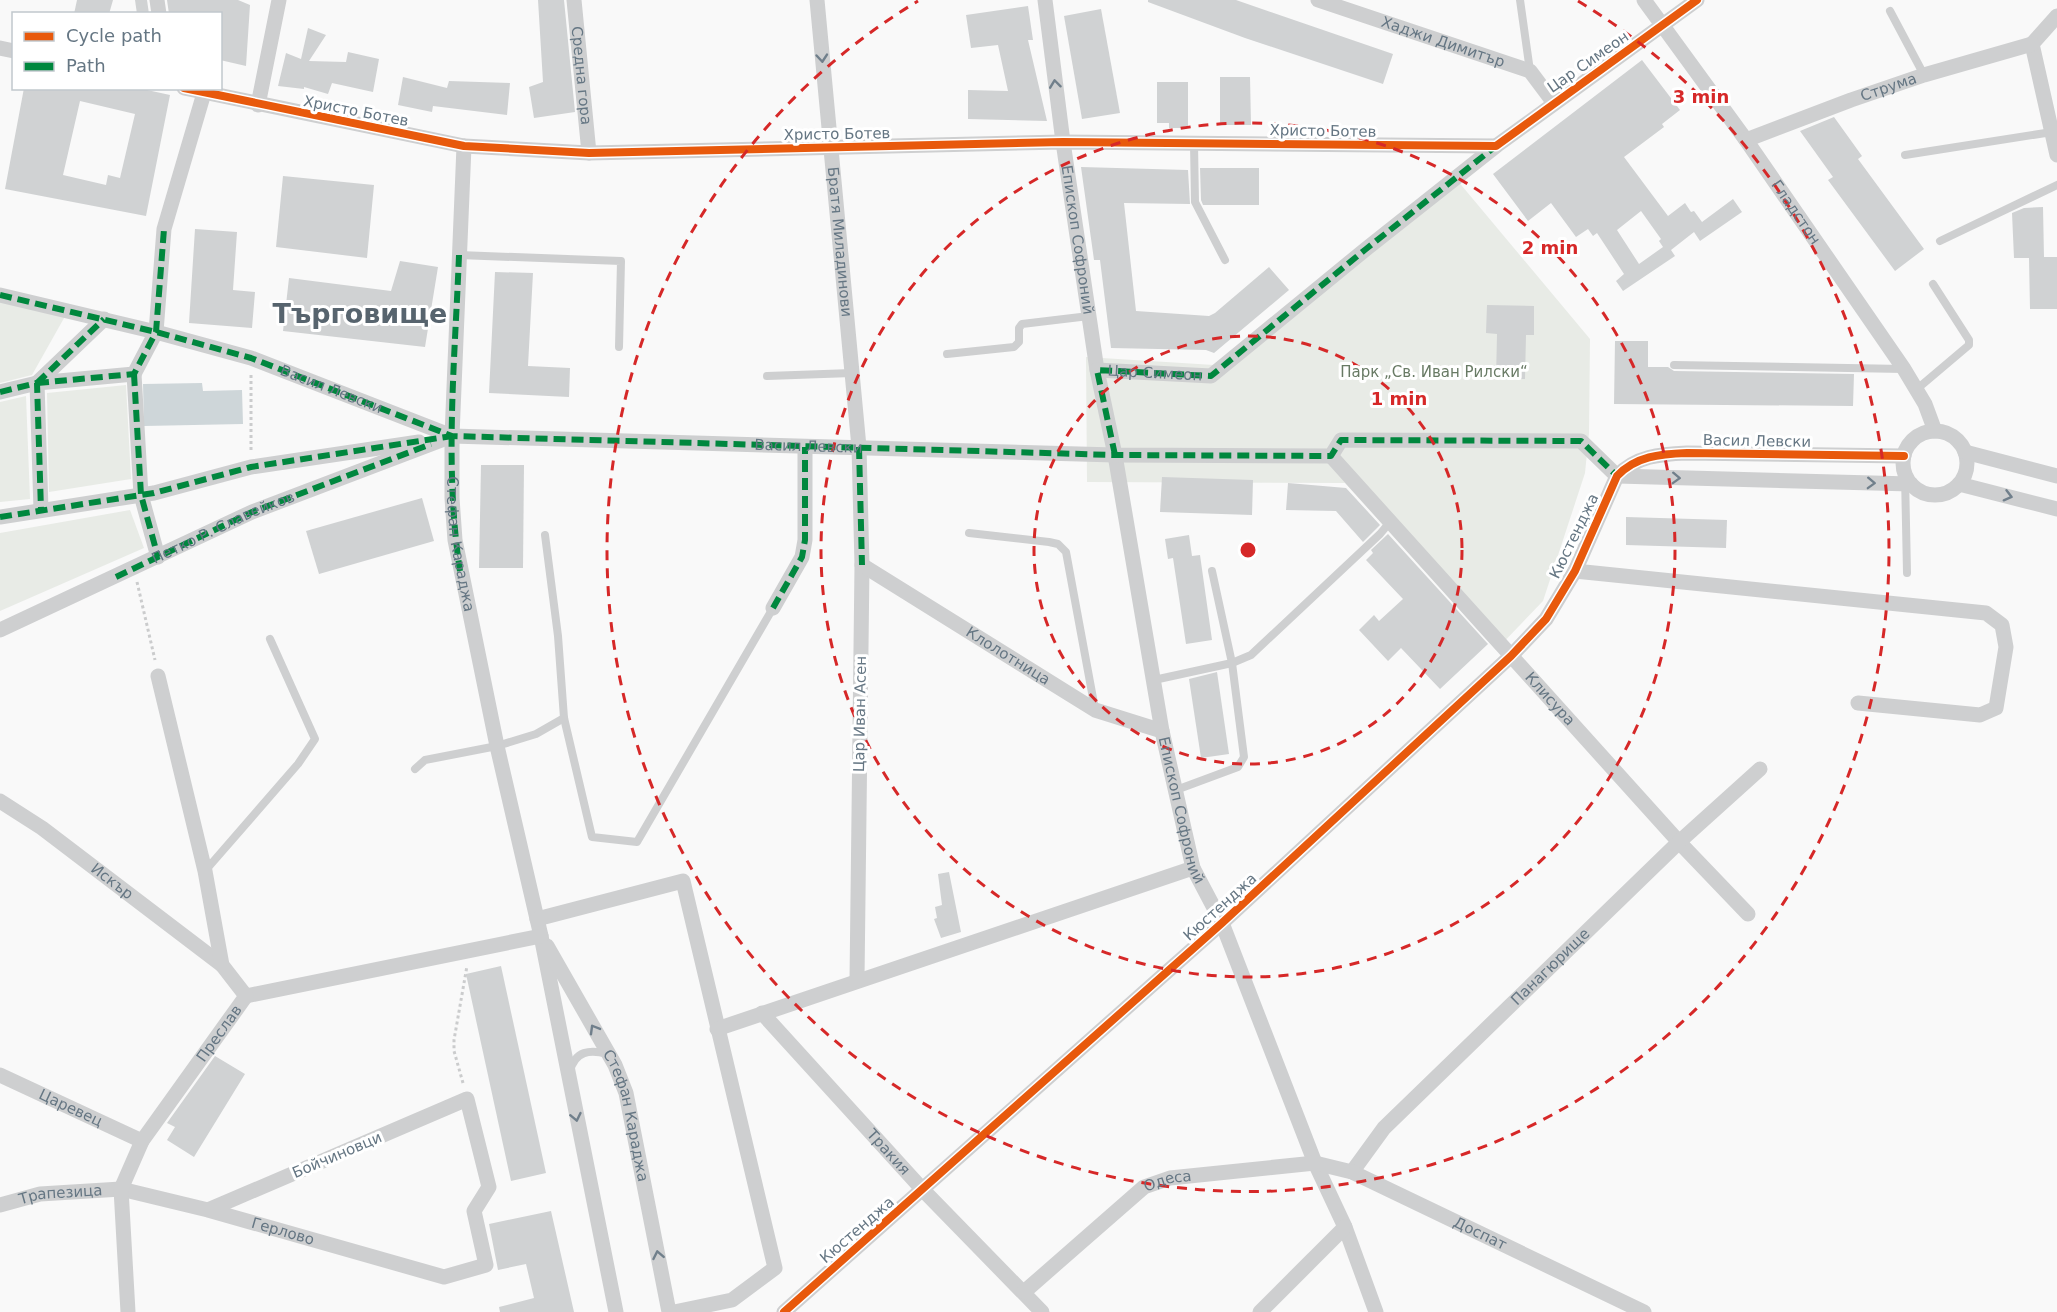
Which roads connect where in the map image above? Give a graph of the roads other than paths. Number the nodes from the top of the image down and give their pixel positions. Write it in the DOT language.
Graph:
graph roads {
  1 [pos="279,0"];
  2 [pos="573,0"];
  3 [pos="817,0"];
  4 [pos="1045,0"];
  5 [pos="1318,0"];
  6 [pos="1520,0"];
  7 [pos="1644,0"];
  8 [pos="1697,0"];
  9 [pos="1890,11"];
  10 [pos="2057,16"];
  11 [pos="1663,26"];
  12 [pos="2032,44"];
  13 [pos="1530,71"];
  14 [pos="1924,75"];
  15 [pos="192,90"];
  16 [pos="204,93"];
  17 [pos="1554,103"];
  18 [pos="258,105"];
  19 [pos="2052,132"];
  20 [pos="1746,140"];
  21 [pos="1063,142"];
  22 [pos="1194,143"];
  23 [pos="464,146"];
  24 [pos="1496,146"];
  25 [pos="831,148"];
  26 [pos="589,153"];
  27 [pos="1905,154"];
  28 [pos="2057,155"];
  29 [pos="2057,185"];
  30 [pos="1940,241"];
  31 [pos="459,255"];
  32 [pos="1225,260"];
  33 [pos="1933,284"];
  34 [pos="0,295"];
  35 [pos="1089,316"];
  36 [pos="104,320"];
  37 [pos="156,332"];
  38 [pos="619,347"];
  39 [pos="947,354"];
  40 [pos="1674,365"];
  41 [pos="1904,369"];
  42 [pos="1097,370"];
  43 [pos="852,373"];
  44 [pos="134,374"];
  45 [pos="767,376"];
  46 [pos="37,383"];
  47 [pos="1917,389"];
  48 [pos="0,392"];
  49 [pos="1935,431"];
  50 [pos="452,436"];
  51 [pos="805,447"];
  52 [pos="859,447"];
  53 [pos="1965,452"];
  54 [pos="1115,455"];
  55 [pos="1330,456"];
  56 [pos="1904,456"];
  57 [pos="1617,476"];
  58 [pos="2057,476"];
  59 [pos="1907,481"];
  60 [pos="1959,484"];
  61 [pos="141,495"];
  62 [pos="2057,509"];
  63 [pos="41,510"];
  64 [pos="0,517"];
  65 [pos="1390,522"];
  66 [pos="969,532"];
  67 [pos="544,535"];
  68 [pos="158,556"];
  69 [pos="862,565"];
  70 [pos="1212,571"];
  71 [pos="1575,571"];
  72 [pos="1907,573"];
  73 [pos="773,608"];
  74 [pos="0,630"];
  75 [pos="270,639"];
  76 [pos="1511,656"];
  77 [pos="1232,663"];
  78 [pos="158,676"];
  79 [pos="1154,680"];
  80 [pos="1858,703"];
  81 [pos="1095,710"];
  82 [pos="564,717"];
  83 [pos="1162,731"];
  84 [pos="497,746"];
  85 [pos="416,769"];
  86 [pos="1760,769"];
  87 [pos="1176,790"];
  88 [pos="0,801"];
  89 [pos="1679,842"];
  90 [pos="1193,868"];
  91 [pos="205,871"];
  92 [pos="1748,914"];
  93 [pos="537,919"];
  94 [pos="1222,923"];
  95 [pos="541,936"];
  96 [pos="222,965"];
  97 [pos="857,980"];
  98 [pos="246,996"];
  99 [pos="762,1013"];
  100 [pos="717,1029"];
  101 [pos="608,1054"];
  102 [pos="0,1075"];
  103 [pos="568,1079"];
  104 [pos="142,1141"];
  105 [pos="1315,1163"];
  106 [pos="1352,1172"];
  107 [pos="121,1189"];
  108 [pos="923,1190"];
  109 [pos="0,1205"];
  110 [pos="208,1210"];
  111 [pos="1345,1227"];
  112 [pos="444,1277"];
  113 [pos="1024,1292"];
  114 [pos="128,1312"];
  115 [pos="616,1312"];
  116 [pos="669,1312"];
  117 [pos="674,1312"];
  118 [pos="784,1312"];
  119 [pos="1042,1312"];
  120 [pos="1260,1312"];
  121 [pos="1376,1312"];
  122 [pos="1642,1312"];
  1 -- 18 [label="street"];
  2 -- 26 [label="street, Средна гора"];
  3 -- 25 [label="street, Братя Миладинови, one-way"];
  21 -- 4 [label="street, Епископ Софроний, one-way"];
  5 -- 13 [label="street, Хаджи Димитър"];
  6 -- 13 [label="lane"];
  7 -- 11 [label="street, Гладстон"];
  8 -- 11 [label="street, Цар Симеон"];
  9 -- 14 [label="lane"];
  10 -- 12 [label="street"];
  11 -- 17 [label="street, Цар Симеон"];
  11 -- 20 [label="street, Гладстон"];
  12 -- 14 [label="street, Струма"];
  12 -- 19 [label="street"];
  13 -- 17 [label="street"];
  14 -- 20 [label="street, Струма"];
  15 -- 16 [label="street, Христо Ботев"];
  16 -- 18 [label="street, Христо Ботев"];
  16 -- 37 [label="street"];
  17 -- 24 [label="street, Цар Симеон"];
  18 -- 23 [label="street, Христо Ботев"];
  19 -- 27 [label="lane"];
  19 -- 28 [label="street"];
  20 -- 41 [label="street, Гладстон"];
  21 -- 22 [label="street, Христо Ботев"];
  21 -- 25 [label="street, Христо Ботев"];
  21 -- 35 [label="street, Епископ Софроний"];
  22 -- 24 [label="street, Христо Ботев"];
  22 -- 32 [label="lane"];
  23 -- 26 [label="street, Христо Ботев"];
  23 -- 31 [label="street, Стефан Караджа"];
  24 -- 42 [label="street, Цар Симеон"];
  25 -- 26 [label="street, Христо Ботев"];
  25 -- 43 [label="street, Братя Миладинови"];
  29 -- 30 [label="lane"];
  31 -- 38 [label="lane"];
  31 -- 50 [label="street, Стефан Караджа"];
  33 -- 47 [label="lane"];
  34 -- 36 [label="street, Васил Левски"];
  35 -- 39 [label="lane"];
  35 -- 42 [label="street, Епископ Софроний"];
  36 -- 37 [label="street, Васил Левски"];
  36 -- 46 [label="street"];
  37 -- 44 [label="street"];
  37 -- 50 [label="street, Васил Левски"];
  40 -- 41 [label="lane"];
  41 -- 47 [label="street, Гладстон"];
  42 -- 54 [label="street, Епископ Софроний"];
  43 -- 45 [label="lane"];
  43 -- 52 [label="street, Братя Миладинови"];
  44 -- 46 [label="street"];
  44 -- 61 [label="street"];
  46 -- 48 [label="street"];
  46 -- 63 [label="street"];
  47 -- 49 [label="street, Гладстон"];
  49 -- 53 [label="street"];
  49 -- 56 [label="street"];
  50 -- 51 [label="street, Васил Левски"];
  50 -- 61 [label="street"];
  50 -- 68 [label="street, Петко Р. Славейков"];
  50 -- 84 [label="street, Стефан Караджа"];
  51 -- 52 [label="street, Васил Левски"];
  51 -- 73 [label="street"];
  52 -- 54 [label="street, Васил Левски"];
  52 -- 69 [label="street, Цар Иван Асен"];
  53 -- 58 [label="street"];
  53 -- 60 [label="street"];
  54 -- 55 [label="street, Васил Левски"];
  54 -- 79 [label="street, Епископ Софроний"];
  55 -- 57 [label="street"];
  55 -- 65 [label="street, Клисура"];
  56 -- 57 [label="street, Васил Левски"];
  56 -- 59 [label="street"];
  57 -- 59 [label="street, one-way"];
  57 -- 71 [label="street, Кюстенджа"];
  59 -- 60 [label="street"];
  59 -- 72 [label="lane"];
  60 -- 62 [label="street, one-way"];
  61 -- 63 [label="street"];
  61 -- 68 [label="street"];
  63 -- 64 [label="street"];
  65 -- 76 [label="street, Клисура"];
  65 -- 77 [label="lane"];
  66 -- 81 [label="lane"];
  67 -- 82 [label="lane"];
  68 -- 74 [label="street, Петко Р. Славейков"];
  69 -- 81 [label="street, Клолотница"];
  69 -- 97 [label="street, Цар Иван Асен"];
  70 -- 77 [label="lane"];
  71 -- 76 [label="street, Кюстенджа"];
  71 -- 80 [label="street"];
  73 -- 82 [label="lane"];
  75 -- 91 [label="lane"];
  76 -- 89 [label="street, Клисура"];
  76 -- 94 [label="street, Кюстенджа"];
  77 -- 79 [label="lane"];
  77 -- 87 [label="lane"];
  78 -- 91 [label="street, Преслав"];
  79 -- 83 [label="street, Епископ Софроний"];
  81 -- 83 [label="street, Клолотница"];
  82 -- 84 [label="lane"];
  83 -- 87 [label="street, Епископ Софроний"];
  84 -- 85 [label="lane"];
  84 -- 93 [label="street, Стефан Караджа"];
  86 -- 89 [label="street, Панагюрище"];
  87 -- 90 [label="street, Епископ Софроний"];
  88 -- 96 [label="street, Искър"];
  89 -- 92 [label="street, Клисура"];
  89 -- 106 [label="street, Панагюрище"];
  90 -- 94 [label="street, Епископ Софроний"];
  90 -- 97 [label="street"];
  91 -- 96 [label="street, Преслав"];
  93 -- 95 [label="street, Стефан Караджа"];
  93 -- 100 [label="street"];
  94 -- 105 [label="street, Епископ Софроний"];
  94 -- 108 [label="street, Кюстенджа"];
  95 -- 98 [label="street"];
  101 -- 95 [label="street, Стефан Караджа, one-way"];
  95 -- 103 [label="street, Стефан Караджа"];
  96 -- 98 [label="street, Преслав"];
  97 -- 99 [label="street"];
  98 -- 104 [label="street, Преслав"];
  99 -- 100 [label="street"];
  99 -- 108 [label="street, Тракия"];
  100 -- 117 [label="street"];
  101 -- 103 [label="lane"];
  116 -- 101 [label="street, Стефан Караджа, one-way"];
  102 -- 104 [label="street, Царевец"];
  103 -- 115 [label="street, Стефан Караджа, one-way"];
  104 -- 107 [label="street, Преслав"];
  105 -- 106 [label="street, Доспат"];
  105 -- 111 [label="street, Епископ Софроний"];
  105 -- 113 [label="street, Одеса"];
  106 -- 122 [label="street, Доспат"];
  107 -- 109 [label="street, Трапезица"];
  107 -- 110 [label="street, Герлово"];
  107 -- 114 [label="street, Преслав"];
  108 -- 113 [label="street, Тракия"];
  108 -- 118 [label="street, Кюстенджа"];
  110 -- 112 [label="street, Герлово"];
  110 -- 112 [label="street, Бойчиновци"];
  111 -- 120 [label="street"];
  111 -- 121 [label="street, Епископ Софроний"];
  113 -- 119 [label="street, Тракия"];
}
